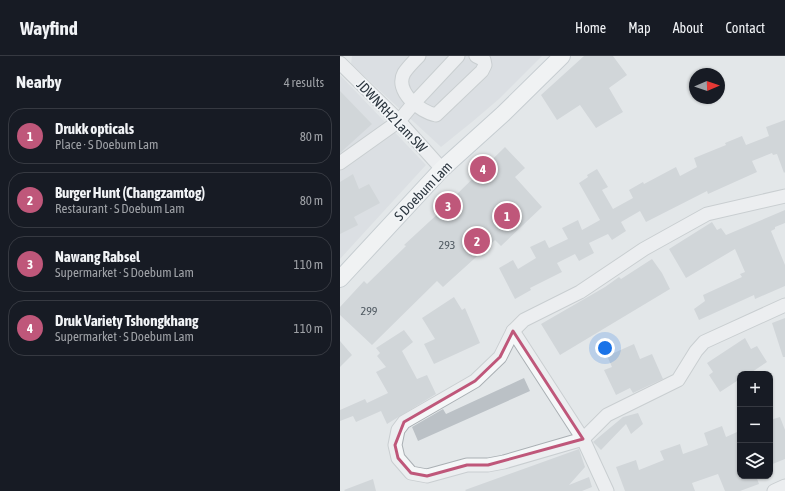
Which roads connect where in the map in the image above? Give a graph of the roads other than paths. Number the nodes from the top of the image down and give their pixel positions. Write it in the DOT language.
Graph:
graph roads {
  1 [pos="419,56"];
  2 [pos="458,56"];
  3 [pos="476,56"];
  4 [pos="562,56"];
  5 [pos="343,61"];
  6 [pos="413,104"];
  7 [pos="399,120"];
  8 [pos="340,164"];
  9 [pos="442,169"];
  10 [pos="785,196"];
  11 [pos="340,279"];
  12 [pos="785,305"];
  13 [pos="513,331"];
  14 [pos="582,439"];
  15 [pos="785,486"];
  16 [pos="603,490"];
  17 [pos="774,491"];
  1 -- 6 [label="street"];
  2 -- 6 [label="street"];
  3 -- 6 [label="street"];
  4 -- 9 [label="main road, S Doebum Lam"];
  5 -- 7 [label="street, JDWNRH2 Lam SW"];
  6 -- 7 [label="street"];
  7 -- 8 [label="street"];
  7 -- 9 [label="street, JDWNRH2 Lam SW"];
  9 -- 11 [label="main road, S Doebum Lam"];
  10 -- 13 [label="street"];
  12 -- 14 [label="street"];
  13 -- 14 [label="street"];
  13 -- 14 [label="street"];
  14 -- 16 [label="street"];
  15 -- 17 [label="street"];
}
